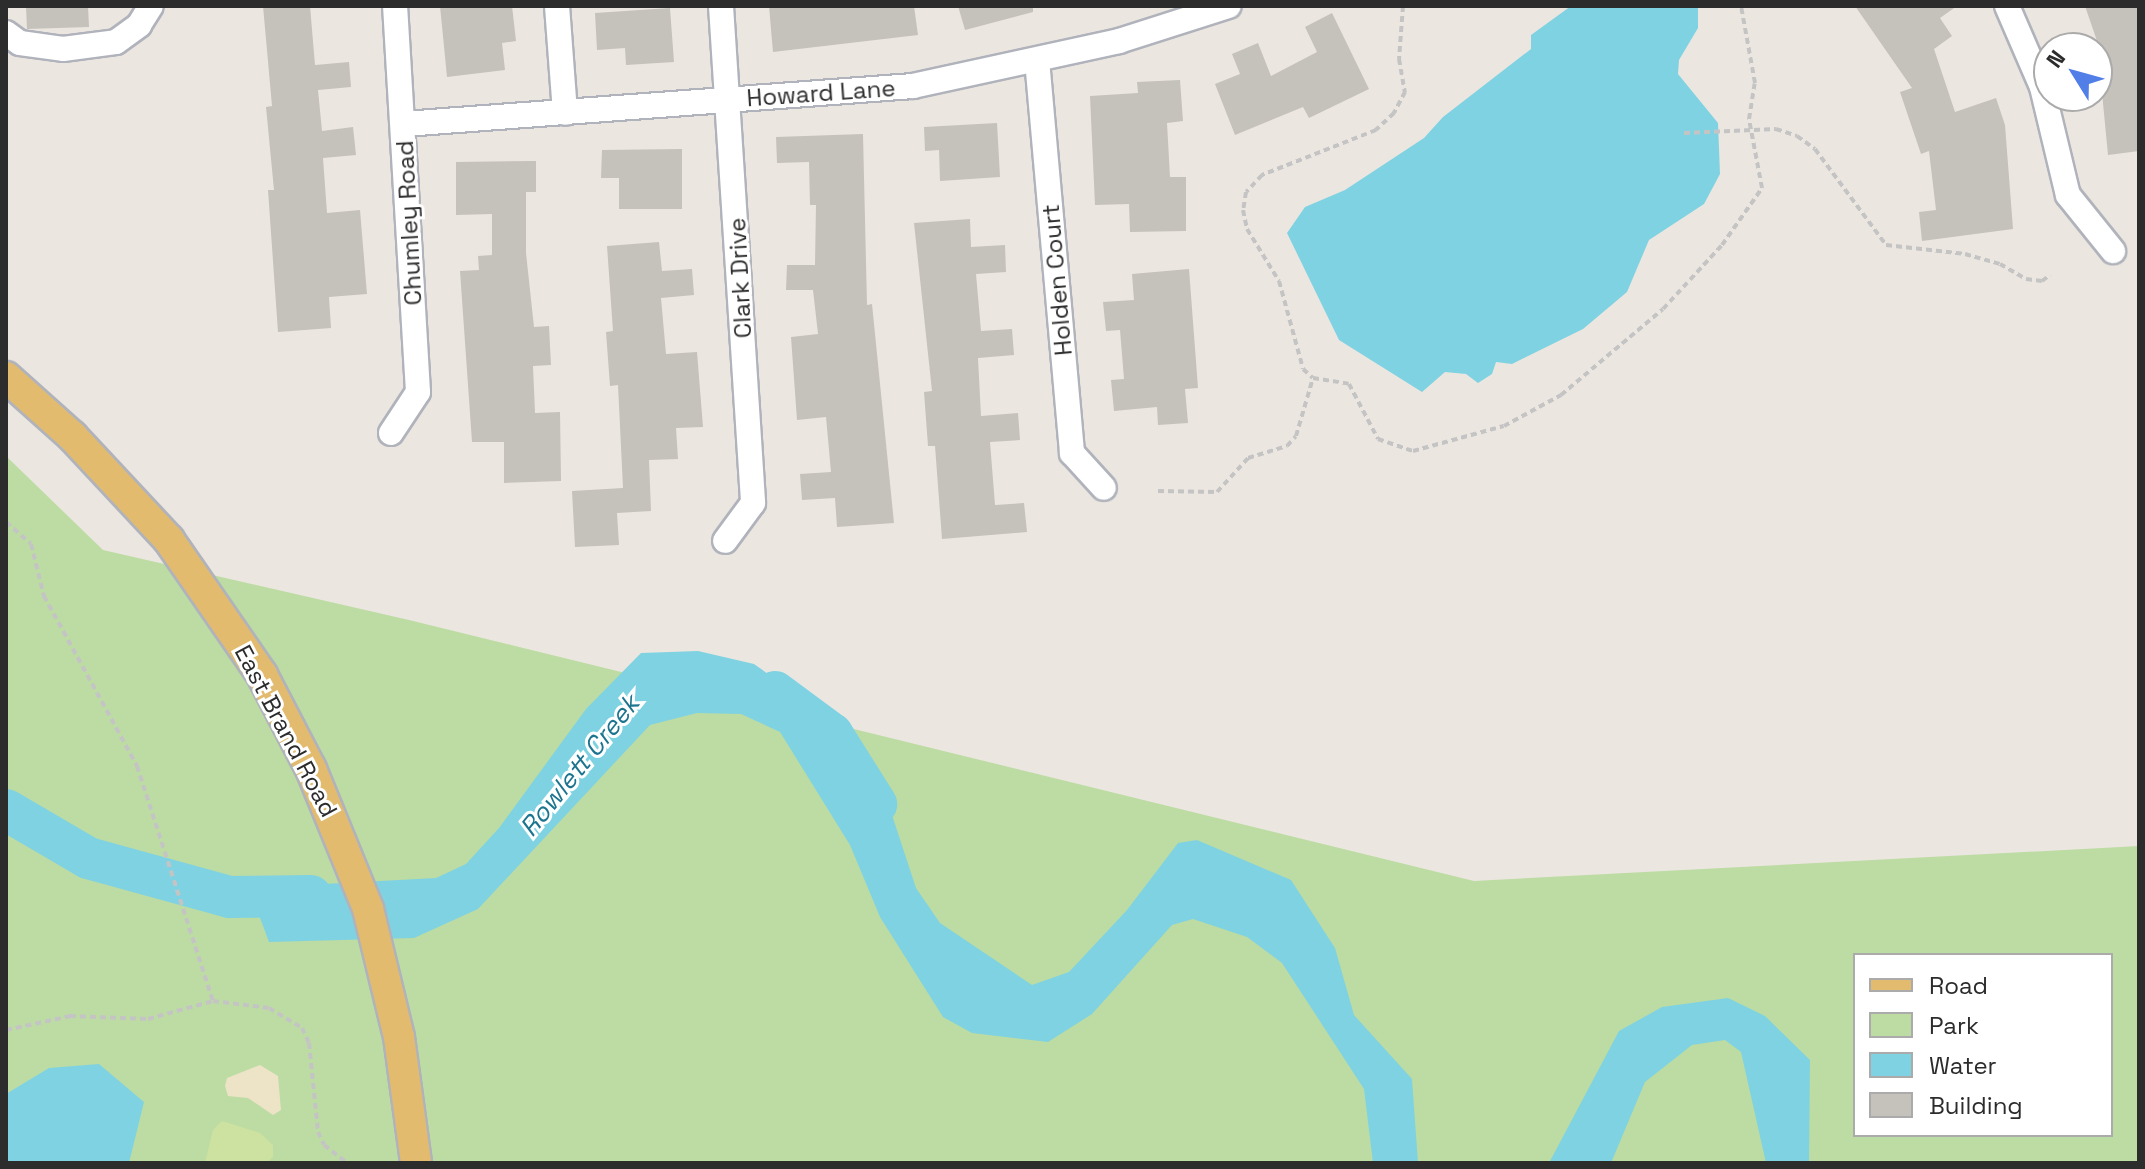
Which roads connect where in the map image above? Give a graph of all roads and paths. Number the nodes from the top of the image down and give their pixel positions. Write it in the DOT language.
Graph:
graph roads {
  1 [pos="151,6"];
  2 [pos="395,6"];
  3 [pos="557,6"];
  4 [pos="721,6"];
  5 [pos="1229,6"];
  6 [pos="1403,6"];
  7 [pos="1741,6"];
  8 [pos="2007,6"];
  9 [pos="6,33"];
  10 [pos="1037,60"];
  11 [pos="729,100"];
  12 [pos="565,113"];
  13 [pos="404,124"];
  14 [pos="1750,131"];
  15 [pos="1684,133"];
  16 [pos="2113,251"];
  17 [pos="2050,275"];
  18 [pos="6,377"];
  19 [pos="1313,378"];
  20 [pos="391,433"];
  21 [pos="1104,488"];
  22 [pos="1158,491"];
  23 [pos="6,522"];
  24 [pos="725,541"];
  25 [pos="213,1001"];
  26 [pos="6,1030"];
  27 [pos="347,1163"];
  28 [pos="416,1163"];
  1 -- 9 [label="street"];
  2 -- 13 [label="street, Chumley Road"];
  3 -- 12 [label="street"];
  4 -- 11 [label="street, Clark Drive"];
  5 -- 10 [label="street, Howard Lane"];
  6 -- 19 [label="path"];
  7 -- 14 [label="path"];
  8 -- 16 [label="street"];
  10 -- 11 [label="street, Howard Lane"];
  10 -- 21 [label="street, Holden Court"];
  11 -- 12 [label="street, Howard Lane"];
  11 -- 24 [label="street, Clark Drive"];
  12 -- 13 [label="street, Howard Lane"];
  13 -- 20 [label="street, Chumley Road"];
  14 -- 15 [label="path"];
  14 -- 17 [label="path"];
  14 -- 19 [label="path"];
  18 -- 28 [label="main road, East Brand Road"];
  19 -- 22 [label="path"];
  23 -- 25 [label="path"];
  25 -- 26 [label="path"];
  25 -- 27 [label="path"];
}
